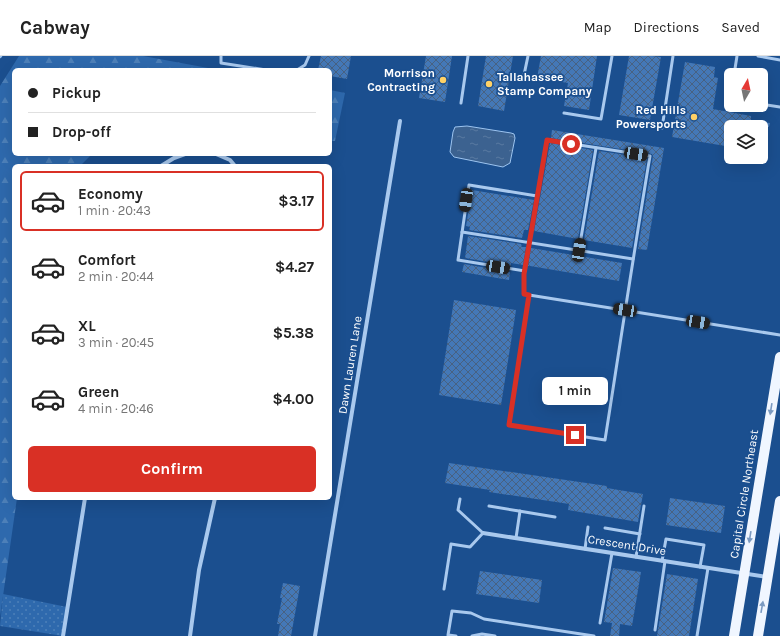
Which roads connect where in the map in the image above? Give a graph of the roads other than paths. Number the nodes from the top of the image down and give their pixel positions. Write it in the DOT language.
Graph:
graph roads {
  1 [pos="221,56"];
  2 [pos="309,56"];
  3 [pos="468,56"];
  4 [pos="528,56"];
  5 [pos="612,56"];
  6 [pos="674,56"];
  7 [pos="737,56"];
  8 [pos="758,56"];
  9 [pos="780,60"];
  10 [pos="253,68"];
  11 [pos="300,68"];
  12 [pos="735,68"];
  13 [pos="524,75"];
  14 [pos="461,102"];
  15 [pos="768,105"];
  16 [pos="780,108"];
  17 [pos="564,113"];
  18 [pos="400,121"];
  19 [pos="662,128"];
  20 [pos="596,148"];
  21 [pos="180,156"];
  22 [pos="221,156"];
  23 [pos="164,164"];
  24 [pos="233,164"];
  25 [pos="537,196"];
  26 [pos="462,232"];
  27 [pos="530,242"];
  28 [pos="579,250"];
  29 [pos="633,259"];
  30 [pos="525,271"];
  31 [pos="529,295"];
  32 [pos="625,310"];
  33 [pos="780,335"];
  34 [pos="780,356"];
  35 [pos="460,499"];
  36 [pos="85,500"];
  37 [pos="215,500"];
  38 [pos="780,501"];
  39 [pos="490,506"];
  40 [pos="644,506"];
  41 [pos="520,511"];
  42 [pos="555,517"];
  43 [pos="588,527"];
  44 [pos="605,528"];
  45 [pos="483,533"];
  46 [pos="640,534"];
  47 [pos="516,538"];
  48 [pos="585,549"];
  49 [pos="612,553"];
  50 [pos="636,557"];
  51 [pos="664,561"];
  52 [pos="700,567"];
  53 [pos="708,568"];
  54 [pos="744,574"];
  55 [pos="767,577"];
  56 [pos="444,589"];
  57 [pos="600,623"];
  58 [pos="655,630"];
  59 [pos="62,636"];
  60 [pos="190,636"];
  61 [pos="315,636"];
  62 [pos="456,636"];
  63 [pos="472,636"];
  64 [pos="495,636"];
  65 [pos="594,636"];
  66 [pos="697,636"];
  67 [pos="734,636"];
  68 [pos="758,636"];
  1 -- 10 [label="lane"];
  2 -- 11 [label="lane"];
  3 -- 14 [label="lane"];
  4 -- 13 [label="lane"];
  5 -- 17 [label="lane"];
  6 -- 19 [label="lane"];
  7 -- 12 [label="lane"];
  8 -- 9 [label="lane"];
  15 -- 16 [label="lane"];
  18 -- 61 [label="street, Dawn Lauren Lane"];
  20 -- 25 [label="lane"];
  20 -- 28 [label="lane"];
  20 -- 29 [label="lane"];
  21 -- 23 [label="street"];
  22 -- 24 [label="street"];
  25 -- 26 [label="lane"];
  25 -- 27 [label="lane"];
  26 -- 27 [label="lane"];
  26 -- 30 [label="lane"];
  27 -- 28 [label="lane"];
  27 -- 30 [label="lane"];
  28 -- 29 [label="lane"];
  29 -- 32 [label="lane"];
  30 -- 31 [label="lane"];
  31 -- 32 [label="lane"];
  31 -- 32 [label="lane"];
  32 -- 33 [label="lane"];
  34 -- 54 [label="main road, Capital Circle Northeast, one-way"];
  35 -- 45 [label="lane"];
  36 -- 59 [label="street"];
  37 -- 60 [label="street"];
  38 -- 55 [label="main road"];
  39 -- 41 [label="lane"];
  40 -- 46 [label="lane"];
  41 -- 42 [label="lane"];
  41 -- 47 [label="lane"];
  43 -- 48 [label="lane"];
  44 -- 46 [label="lane"];
  45 -- 47 [label="street, Crescent Drive"];
  45 -- 56 [label="lane"];
  46 -- 50 [label="lane"];
  47 -- 48 [label="street, Crescent Drive"];
  48 -- 49 [label="street, Crescent Drive"];
  49 -- 50 [label="street, Crescent Drive"];
  49 -- 57 [label="lane"];
  50 -- 51 [label="street, Crescent Drive"];
  51 -- 52 [label="street, Crescent Drive"];
  51 -- 52 [label="lane"];
  51 -- 58 [label="lane"];
  52 -- 53 [label="street, Crescent Drive"];
  53 -- 54 [label="street, Crescent Drive"];
  53 -- 66 [label="lane"];
  54 -- 55 [label="street, Crescent Drive"];
  54 -- 67 [label="main road, Capital Circle Northeast"];
  68 -- 55 [label="main road, one-way"];
  62 -- 65 [label="lane"];
  63 -- 64 [label="lane"];
}
